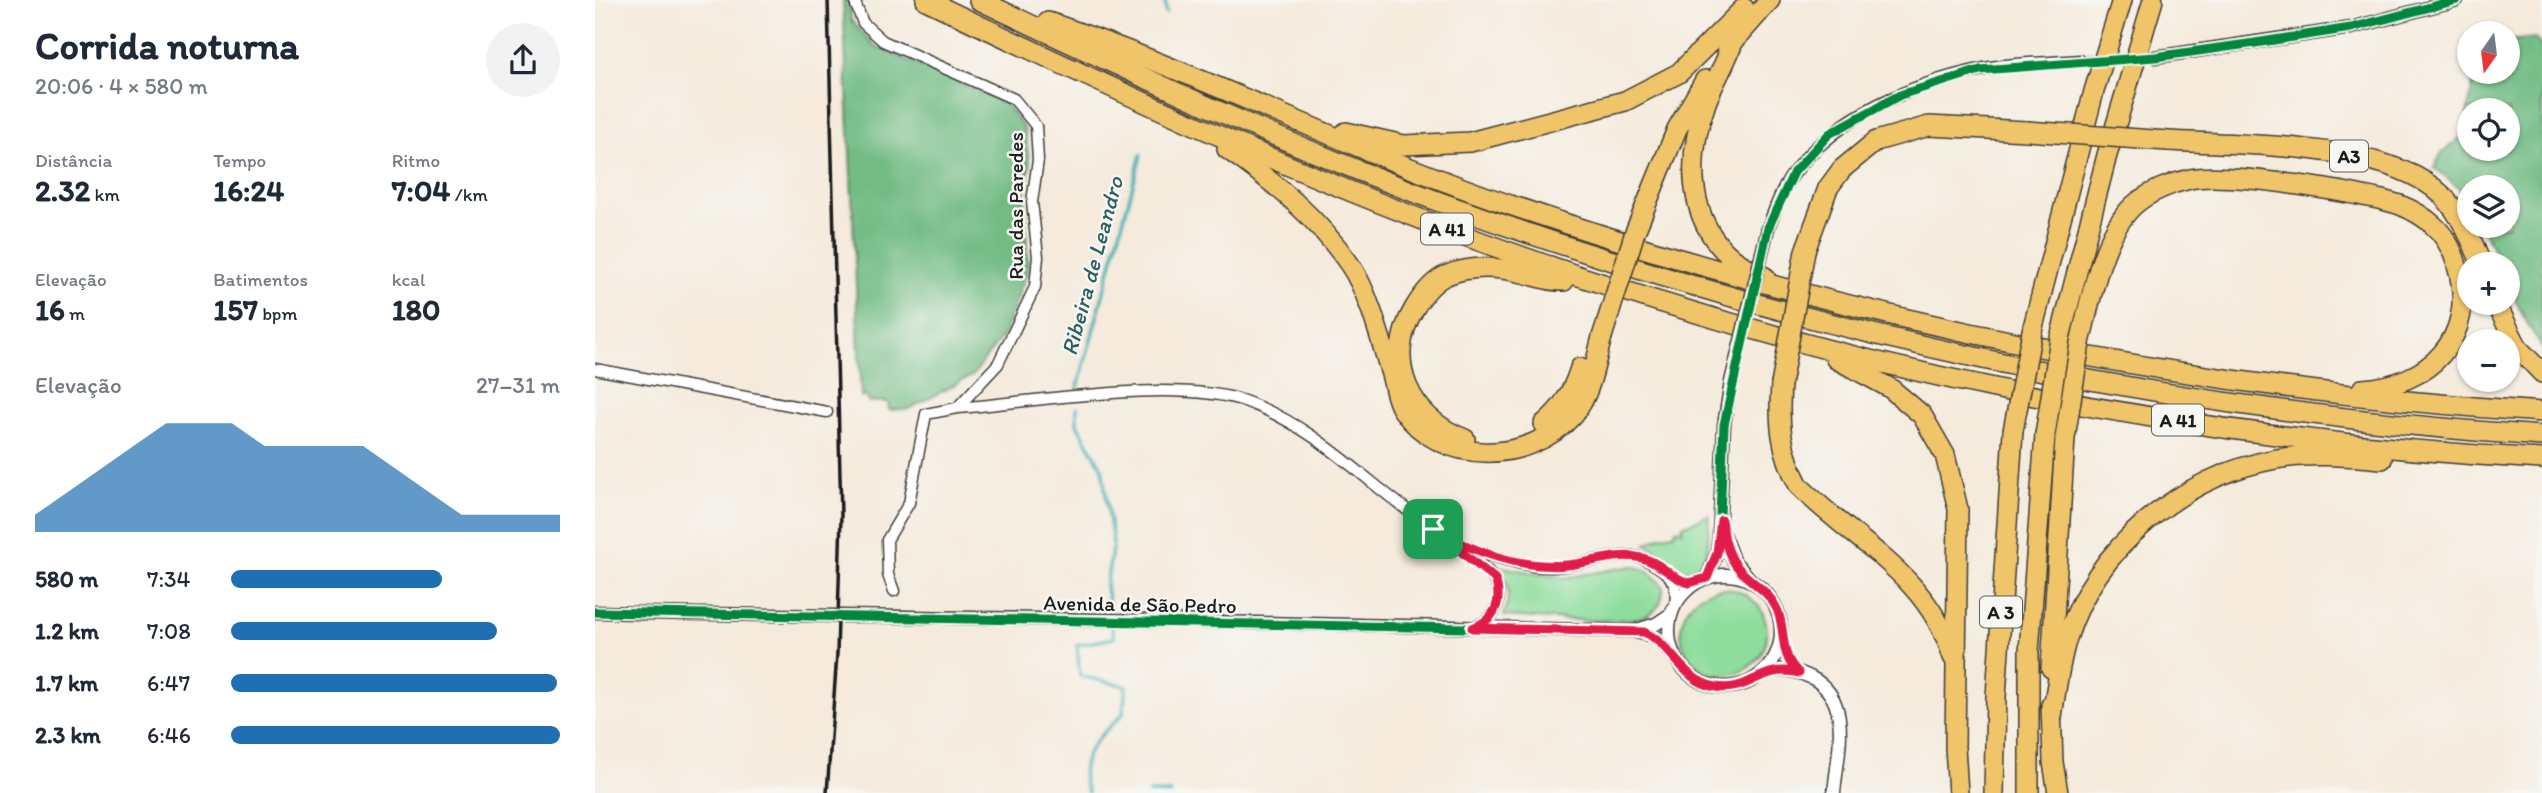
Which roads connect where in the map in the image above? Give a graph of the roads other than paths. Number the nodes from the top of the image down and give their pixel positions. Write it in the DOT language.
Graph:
graph roads {
  1 [pos="854,0"];
  2 [pos="926,0"];
  3 [pos="981,0"];
  4 [pos="1770,0"];
  5 [pos="2122,0"];
  6 [pos="2153,0"];
  7 [pos="2457,0"];
  8 [pos="1747,4"];
  9 [pos="1734,39"];
  10 [pos="2155,57"];
  11 [pos="2080,61"];
  12 [pos="1283,117"];
  13 [pos="1192,125"];
  14 [pos="1629,230"];
  15 [pos="2477,252"];
  16 [pos="1587,279"];
  17 [pos="1821,300"];
  18 [pos="2502,315"];
  19 [pos="1597,335"];
  20 [pos="1799,342"];
  21 [pos="595,369"];
  22 [pos="2542,373"];
  23 [pos="2303,391"];
  24 [pos="957,408"];
  25 [pos="828,412"];
  26 [pos="2542,412"];
  27 [pos="2542,436"];
  28 [pos="2439,451"];
  29 [pos="2542,459"];
  30 [pos="1721,520"];
  31 [pos="1433,529"];
  32 [pos="1665,571"];
  33 [pos="1701,580"];
  34 [pos="1756,584"];
  35 [pos="894,591"];
  36 [pos="1674,608"];
  37 [pos="595,612"];
  38 [pos="1472,628"];
  39 [pos="1633,631"];
  40 [pos="1782,636"];
  41 [pos="1675,657"];
  42 [pos="1957,670"];
  43 [pos="1764,672"];
  44 [pos="1799,673"];
  45 [pos="2052,717"];
  46 [pos="2027,790"];
  47 [pos="1834,793"];
  48 [pos="1958,793"];
  49 [pos="1994,793"];
  50 [pos="2058,793"];
  1 -- 24 [label="street, Rua das Paredes"];
  2 -- 13 [label="highway, A 41"];
  3 -- 12 [label="highway"];
  3 -- 27 [label="highway, A 41"];
  4 -- 9 [label="highway"];
  5 -- 49 [label="highway, A 3, bridge"];
  6 -- 46 [label="highway, A 3, bridge"];
  7 -- 10 [label="street"];
  8 -- 12 [label="highway"];
  8 -- 14 [label="highway"];
  9 -- 14 [label="highway"];
  9 -- 17 [label="highway"];
  11 -- 30 [label="street, bridge"];
  12 -- 17 [label="highway"];
  13 -- 16 [label="highway, A 41"];
  13 -- 19 [label="highway"];
  14 -- 19 [label="highway, bridge"];
  15 -- 42 [label="highway, A3, bridge"];
  16 -- 19 [label="highway"];
  16 -- 20 [label="highway, A 41"];
  17 -- 23 [label="highway"];
  18 -- 22 [label="highway"];
  20 -- 28 [label="highway, A 41"];
  20 -- 42 [label="highway"];
  21 -- 25 [label="street"];
  23 -- 26 [label="highway"];
  23 -- 45 [label="highway, bridge"];
  24 -- 31 [label="street"];
  24 -- 35 [label="street"];
  28 -- 29 [label="highway, A 41"];
  28 -- 45 [label="highway"];
  30 -- 33 [label="street"];
  30 -- 34 [label="street"];
  31 -- 32 [label="street"];
  31 -- 38 [label="street"];
  32 -- 33 [label="street"];
  32 -- 36 [label="street"];
  33 -- 34 [label="street"];
  33 -- 36 [label="street"];
  34 -- 40 [label="street"];
  36 -- 39 [label="street, Avenida de São Pedro"];
  36 -- 41 [label="street"];
  37 -- 38 [label="street, Avenida de São Pedro, bridge"];
  38 -- 39 [label="street, Avenida de São Pedro"];
  39 -- 41 [label="street, Avenida de São Pedro"];
  40 -- 43 [label="street"];
  40 -- 44 [label="street"];
  41 -- 43 [label="street"];
  42 -- 48 [label="highway"];
  43 -- 44 [label="street"];
  44 -- 47 [label="street"];
  45 -- 50 [label="highway"];
}
